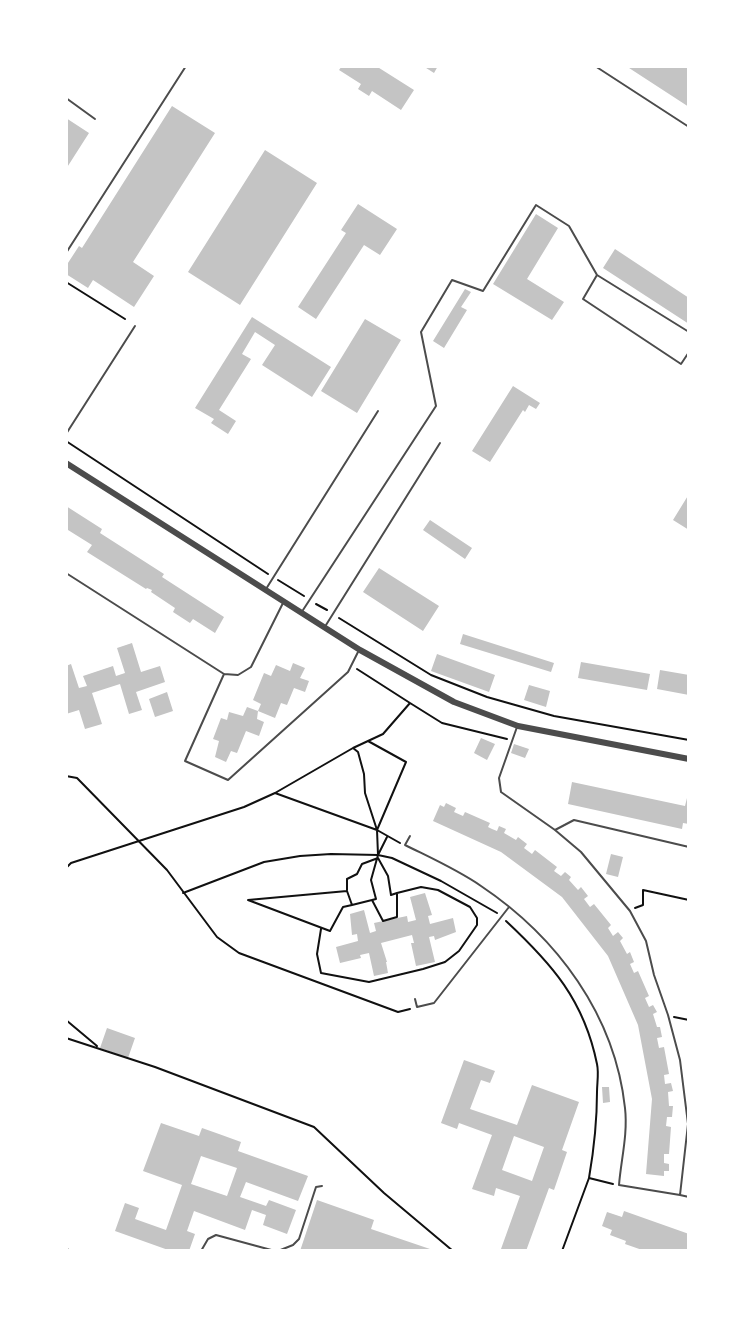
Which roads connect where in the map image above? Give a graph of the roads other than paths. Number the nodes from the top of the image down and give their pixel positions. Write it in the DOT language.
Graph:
graph roads {
  1 [pos="186,66"];
  2 [pos="595,66"];
  3 [pos="66,98"];
  4 [pos="95,119"];
  5 [pos="689,128"];
  6 [pos="66,253"];
  7 [pos="597,275"];
  8 [pos="135,326"];
  9 [pos="689,332"];
  10 [pos="689,352"];
  11 [pos="378,411"];
  12 [pos="66,434"];
  13 [pos="440,443"];
  14 [pos="66,463"];
  15 [pos="66,573"];
  16 [pos="265,590"];
  17 [pos="284,602"];
  18 [pos="301,613"];
  19 [pos="324,628"];
  20 [pos="360,650"];
  21 [pos="224,674"];
  22 [pos="518,726"];
  23 [pos="689,759"];
  24 [pos="555,830"];
  25 [pos="410,836"];
  26 [pos="689,847"];
  27 [pos="509,907"];
  28 [pos="415,999"];
  29 [pos="322,1186"];
  30 [pos="680,1195"];
  31 [pos="689,1197"];
  32 [pos="66,1247"];
  33 [pos="69,1251"];
  34 [pos="201,1251"];
  35 [pos="276,1251"];
  1 -- 6 [label="lane"];
  2 -- 5 [label="lane"];
  3 -- 4 [label="lane"];
  7 -- 9 [label="lane"];
  7 -- 10 [label="lane"];
  7 -- 18 [label="lane"];
  8 -- 12 [label="lane"];
  11 -- 16 [label="lane"];
  13 -- 19 [label="lane"];
  14 -- 16 [label="street"];
  15 -- 21 [label="lane"];
  16 -- 17 [label="street"];
  17 -- 18 [label="street"];
  17 -- 21 [label="lane"];
  18 -- 19 [label="street"];
  19 -- 20 [label="street"];
  20 -- 21 [label="lane"];
  20 -- 22 [label="street"];
  22 -- 23 [label="street"];
  22 -- 24 [label="lane"];
  24 -- 26 [label="lane"];
  24 -- 30 [label="lane"];
  25 -- 27 [label="lane"];
  27 -- 28 [label="lane"];
  27 -- 30 [label="lane"];
  29 -- 35 [label="lane"];
  30 -- 31 [label="lane"];
  32 -- 33 [label="lane"];
  34 -- 35 [label="lane"];
}
